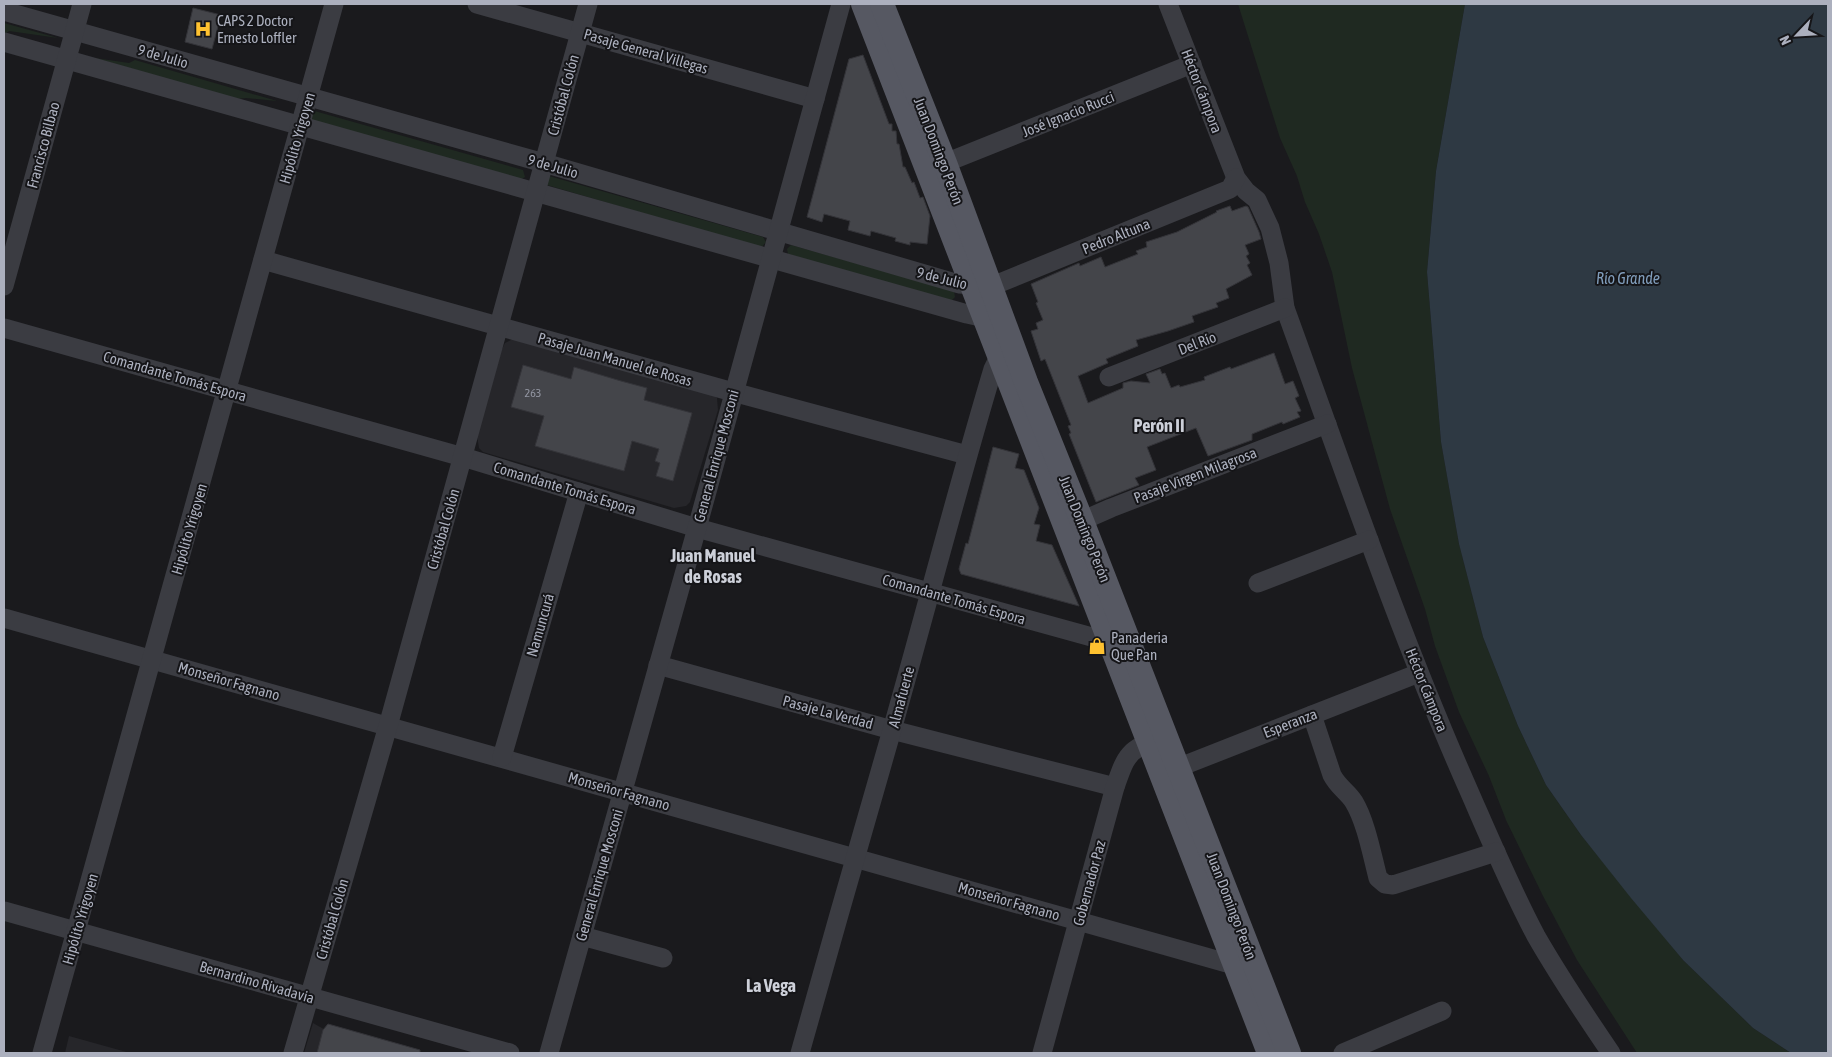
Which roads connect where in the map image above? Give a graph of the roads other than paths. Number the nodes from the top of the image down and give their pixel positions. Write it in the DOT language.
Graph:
graph roads {
  1 [pos="82,4"];
  2 [pos="334,4"];
  3 [pos="478,4"];
  4 [pos="588,4"];
  5 [pos="841,4"];
  6 [pos="863,4"];
  7 [pos="882,4"];
  8 [pos="1168,4"];
  9 [pos="4,11"];
  10 [pos="74,31"];
  11 [pos="580,32"];
  12 [pos="4,42"];
  13 [pos="66,60"];
  14 [pos="1192,64"];
  15 [pos="309,97"];
  16 [pos="815,99"];
  17 [pos="301,126"];
  18 [pos="544,163"];
  19 [pos="945,163"];
  20 [pos="1236,178"];
  21 [pos="536,192"];
  22 [pos="778,230"];
  23 [pos="771,258"];
  24 [pos="263,260"];
  25 [pos="4,286"];
  26 [pos="981,286"];
  27 [pos="1284,308"];
  28 [pos="982,314"];
  29 [pos="499,327"];
  30 [pos="4,328"];
  31 [pos="1007,354"];
  32 [pos="1109,377"];
  33 [pos="227,391"];
  34 [pos="733,392"];
  35 [pos="1327,424"];
  36 [pos="967,455"];
  37 [pos="463,457"];
  38 [pos="579,492"];
  39 [pos="1073,524"];
  40 [pos="697,528"];
  41 [pos="1369,540"];
  42 [pos="1258,583"];
  43 [pos="930,592"];
  44 [pos="4,618"];
  45 [pos="1117,636"];
  46 [pos="152,659"];
  47 [pos="658,665"];
  48 [pos="1419,673"];
  49 [pos="1312,715"];
  50 [pos="388,726"];
  51 [pos="892,730"];
  52 [pos="1156,738"];
  53 [pos="502,757"];
  54 [pos="1169,771"];
  55 [pos="1115,787"];
  56 [pos="622,792"];
  57 [pos="1496,852"];
  58 [pos="854,858"];
  59 [pos="4,911"];
  60 [pos="1079,921"];
  61 [pos="76,932"];
  62 [pos="582,936"];
  63 [pos="663,958"];
  64 [pos="1234,965"];
  65 [pos="309,996"];
  66 [pos="1442,1012"];
  67 [pos="42,1053"];
  68 [pos="293,1053"];
  69 [pos="510,1053"];
  70 [pos="549,1053"];
  71 [pos="800,1053"];
  72 [pos="1042,1053"];
  73 [pos="1269,1053"];
  74 [pos="1289,1053"];
  75 [pos="1343,1053"];
  76 [pos="1611,1053"];
  1 -- 10 [label="street, Francisco Bilbao"];
  2 -- 15 [label="street, Hipólito Yrigoyen"];
  3 -- 11 [label="street, Pasaje General Villegas"];
  4 -- 11 [label="street, Cristóbal Colón"];
  5 -- 16 [label="street, General Enrique Mosconi"];
  6 -- 26 [label="main road, Juan Domingo Perón"];
  7 -- 19 [label="main road, Juan Domingo Perón"];
  8 -- 14 [label="street, Héctor Cámpora"];
  9 -- 10 [label="street, 9 de Julio"];
  10 -- 13 [label="street, Francisco Bilbao"];
  10 -- 15 [label="street, 9 de Julio"];
  11 -- 16 [label="street, Pasaje General Villegas"];
  11 -- 18 [label="street, Cristóbal Colón"];
  12 -- 13 [label="street, 9 de Julio"];
  13 -- 17 [label="street, 9 de Julio"];
  13 -- 25 [label="street, Francisco Bilbao"];
  14 -- 19 [label="street, José Ignacio Rucci"];
  14 -- 20 [label="street, Héctor Cámpora"];
  15 -- 17 [label="street, Hipólito Yrigoyen"];
  15 -- 18 [label="street, 9 de Julio"];
  16 -- 22 [label="street, General Enrique Mosconi"];
  17 -- 21 [label="street, 9 de Julio"];
  17 -- 24 [label="street, Hipólito Yrigoyen"];
  18 -- 21 [label="street, Cristóbal Colón"];
  18 -- 22 [label="street, 9 de Julio"];
  19 -- 26 [label="main road, Juan Domingo Perón"];
  20 -- 26 [label="street, Pedro Altuna"];
  20 -- 27 [label="street, Héctor Cámpora"];
  21 -- 23 [label="street, 9 de Julio"];
  21 -- 29 [label="street, Cristóbal Colón"];
  22 -- 23 [label="street, General Enrique Mosconi"];
  22 -- 26 [label="street, 9 de Julio"];
  23 -- 28 [label="street, 9 de Julio"];
  23 -- 34 [label="street, General Enrique Mosconi"];
  24 -- 29 [label="street, Pasaje Juan Manuel de Rosas"];
  24 -- 33 [label="street, Hipólito Yrigoyen"];
  26 -- 28 [label="main road, Juan Domingo Perón"];
  26 -- 31 [label="main road, Juan Domingo Perón"];
  27 -- 32 [label="street, Del Río"];
  27 -- 35 [label="street, Héctor Cámpora"];
  28 -- 31 [label="main road, Juan Domingo Perón"];
  29 -- 34 [label="street, Pasaje Juan Manuel de Rosas"];
  29 -- 37 [label="street, Cristóbal Colón"];
  30 -- 33 [label="street, Comandante Tomás Espora"];
  31 -- 36 [label="street, Almafuerte"];
  31 -- 39 [label="main road, Juan Domingo Perón"];
  33 -- 37 [label="street, Comandante Tomás Espora"];
  33 -- 46 [label="street, Hipólito Yrigoyen"];
  34 -- 36 [label="street, Pasaje Juan Manuel de Rosas"];
  34 -- 40 [label="street, General Enrique Mosconi"];
  35 -- 39 [label="street, Pasaje Virgen Milagrosa"];
  35 -- 41 [label="street, Héctor Cámpora"];
  36 -- 43 [label="street, Almafuerte"];
  37 -- 38 [label="street, Comandante Tomás Espora"];
  37 -- 50 [label="street, Cristóbal Colón"];
  38 -- 40 [label="street, Comandante Tomás Espora"];
  38 -- 53 [label="street, Namuncurá"];
  39 -- 45 [label="main road, Juan Domingo Perón"];
  40 -- 43 [label="street, Comandante Tomás Espora"];
  40 -- 47 [label="street, General Enrique Mosconi"];
  41 -- 42 [label="street"];
  41 -- 48 [label="street, Héctor Cámpora"];
  43 -- 45 [label="street, Comandante Tomás Espora"];
  43 -- 51 [label="street, Almafuerte"];
  44 -- 46 [label="street, Monseñor Fagnano"];
  45 -- 52 [label="main road, Juan Domingo Perón"];
  46 -- 50 [label="street, Monseñor Fagnano"];
  46 -- 61 [label="street, Hipólito Yrigoyen"];
  47 -- 51 [label="street, Pasaje La Verdad"];
  47 -- 56 [label="street, General Enrique Mosconi"];
  48 -- 49 [label="street, Esperanza"];
  48 -- 57 [label="street, Héctor Cámpora"];
  49 -- 54 [label="street, Esperanza"];
  49 -- 57 [label="street"];
  50 -- 53 [label="street, Monseñor Fagnano"];
  50 -- 65 [label="street, Cristóbal Colón"];
  51 -- 55 [label="street, Pasaje La Verdad"];
  51 -- 58 [label="street, Almafuerte"];
  52 -- 54 [label="main road, Juan Domingo Perón"];
  52 -- 55 [label="street, Gobernador Paz"];
  53 -- 56 [label="street, Monseñor Fagnano"];
  54 -- 64 [label="main road, Juan Domingo Perón"];
  54 -- 74 [label="main road, Juan Domingo Perón"];
  55 -- 60 [label="street, Gobernador Paz"];
  56 -- 58 [label="street, Monseñor Fagnano"];
  56 -- 62 [label="street, General Enrique Mosconi"];
  57 -- 76 [label="street, Héctor Cámpora"];
  58 -- 60 [label="street, Monseñor Fagnano"];
  58 -- 71 [label="street, Almafuerte"];
  59 -- 61 [label="street, Bernardino Rivadavia"];
  60 -- 64 [label="street, Monseñor Fagnano"];
  60 -- 72 [label="street, Gobernador Paz"];
  61 -- 65 [label="street, Bernardino Rivadavia"];
  61 -- 67 [label="street, Hipólito Yrigoyen"];
  62 -- 63 [label="street"];
  62 -- 70 [label="street, General Enrique Mosconi"];
  64 -- 73 [label="main road, Juan Domingo Perón"];
  65 -- 68 [label="street, Cristóbal Colón"];
  65 -- 69 [label="street, Bernardino Rivadavia"];
  66 -- 75 [label="street"];
}
